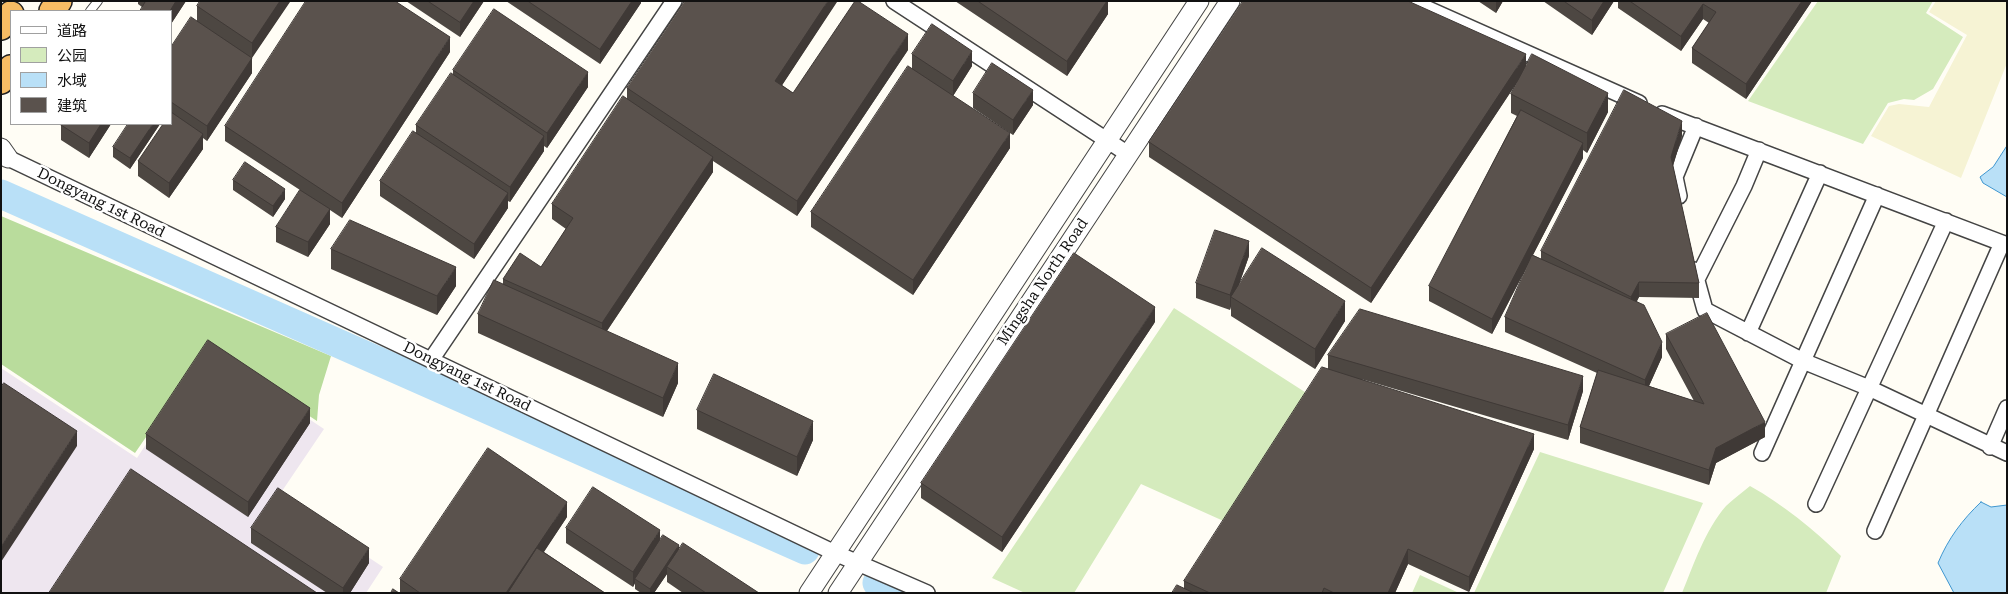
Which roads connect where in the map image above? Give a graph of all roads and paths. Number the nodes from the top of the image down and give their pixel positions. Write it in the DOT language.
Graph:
graph roads {
  1 [pos="12,1"];
  2 [pos="674,1"];
  3 [pos="894,1"];
  4 [pos="1199,1"];
  5 [pos="1230,1"];
  6 [pos="1410,1"];
  7 [pos="1,10"];
  8 [pos="10,16"];
  9 [pos="1,27"];
  10 [pos="1696,126"];
  11 [pos="1107,140"];
  12 [pos="1759,150"];
  13 [pos="4,154"];
  14 [pos="1128,154"];
  15 [pos="1820,173"];
  16 [pos="1877,195"];
  17 [pos="1683,215"];
  18 [pos="1946,221"];
  19 [pos="2005,244"];
  20 [pos="1690,253"];
  21 [pos="1696,281"];
  22 [pos="1748,332"];
  23 [pos="431,360"];
  24 [pos="1803,360"];
  25 [pos="1869,388"];
  26 [pos="2007,408"];
  27 [pos="1926,415"];
  28 [pos="1990,446"];
  29 [pos="1762,453"];
  30 [pos="2007,453"];
  31 [pos="1816,504"];
  32 [pos="1875,531"];
  33 [pos="835,553"];
  34 [pos="857,563"];
  35 [pos="809,593"];
  36 [pos="838,593"];
  37 [pos="928,593"];
  1 -- 7 [label="street"];
  2 -- 23 [label="street"];
  3 -- 11 [label="street"];
  4 -- 11 [label="street, Mingsha North Road"];
  5 -- 14 [label="street, Mingsha North Road"];
  6 -- 10 [label="street"];
  8 -- 9 [label="highway"];
  10 -- 12 [label="street"];
  10 -- 17 [label="street"];
  11 -- 14 [label="street"];
  11 -- 33 [label="street, Mingsha North Road"];
  12 -- 15 [label="street"];
  12 -- 21 [label="street"];
  13 -- 23 [label="street, Dongyang 1st Road"];
  14 -- 34 [label="street, Mingsha North Road"];
  15 -- 16 [label="street"];
  15 -- 22 [label="street"];
  16 -- 18 [label="street"];
  16 -- 24 [label="street"];
  18 -- 19 [label="street"];
  18 -- 25 [label="street"];
  19 -- 27 [label="street"];
  20 -- 21 [label="street"];
  21 -- 22 [label="street"];
  22 -- 24 [label="street"];
  23 -- 33 [label="street, Dongyang 1st Road"];
  24 -- 25 [label="street"];
  24 -- 29 [label="street"];
  25 -- 27 [label="street"];
  25 -- 31 [label="street"];
  26 -- 28 [label="street"];
  27 -- 28 [label="street"];
  27 -- 32 [label="street"];
  28 -- 30 [label="street"];
  33 -- 34 [label="street, Dongyang 1st Road"];
  33 -- 35 [label="street, Mingsha North Road"];
  34 -- 36 [label="street, Mingsha North Road"];
  34 -- 37 [label="street, Dongyang 1st Road"];
}
